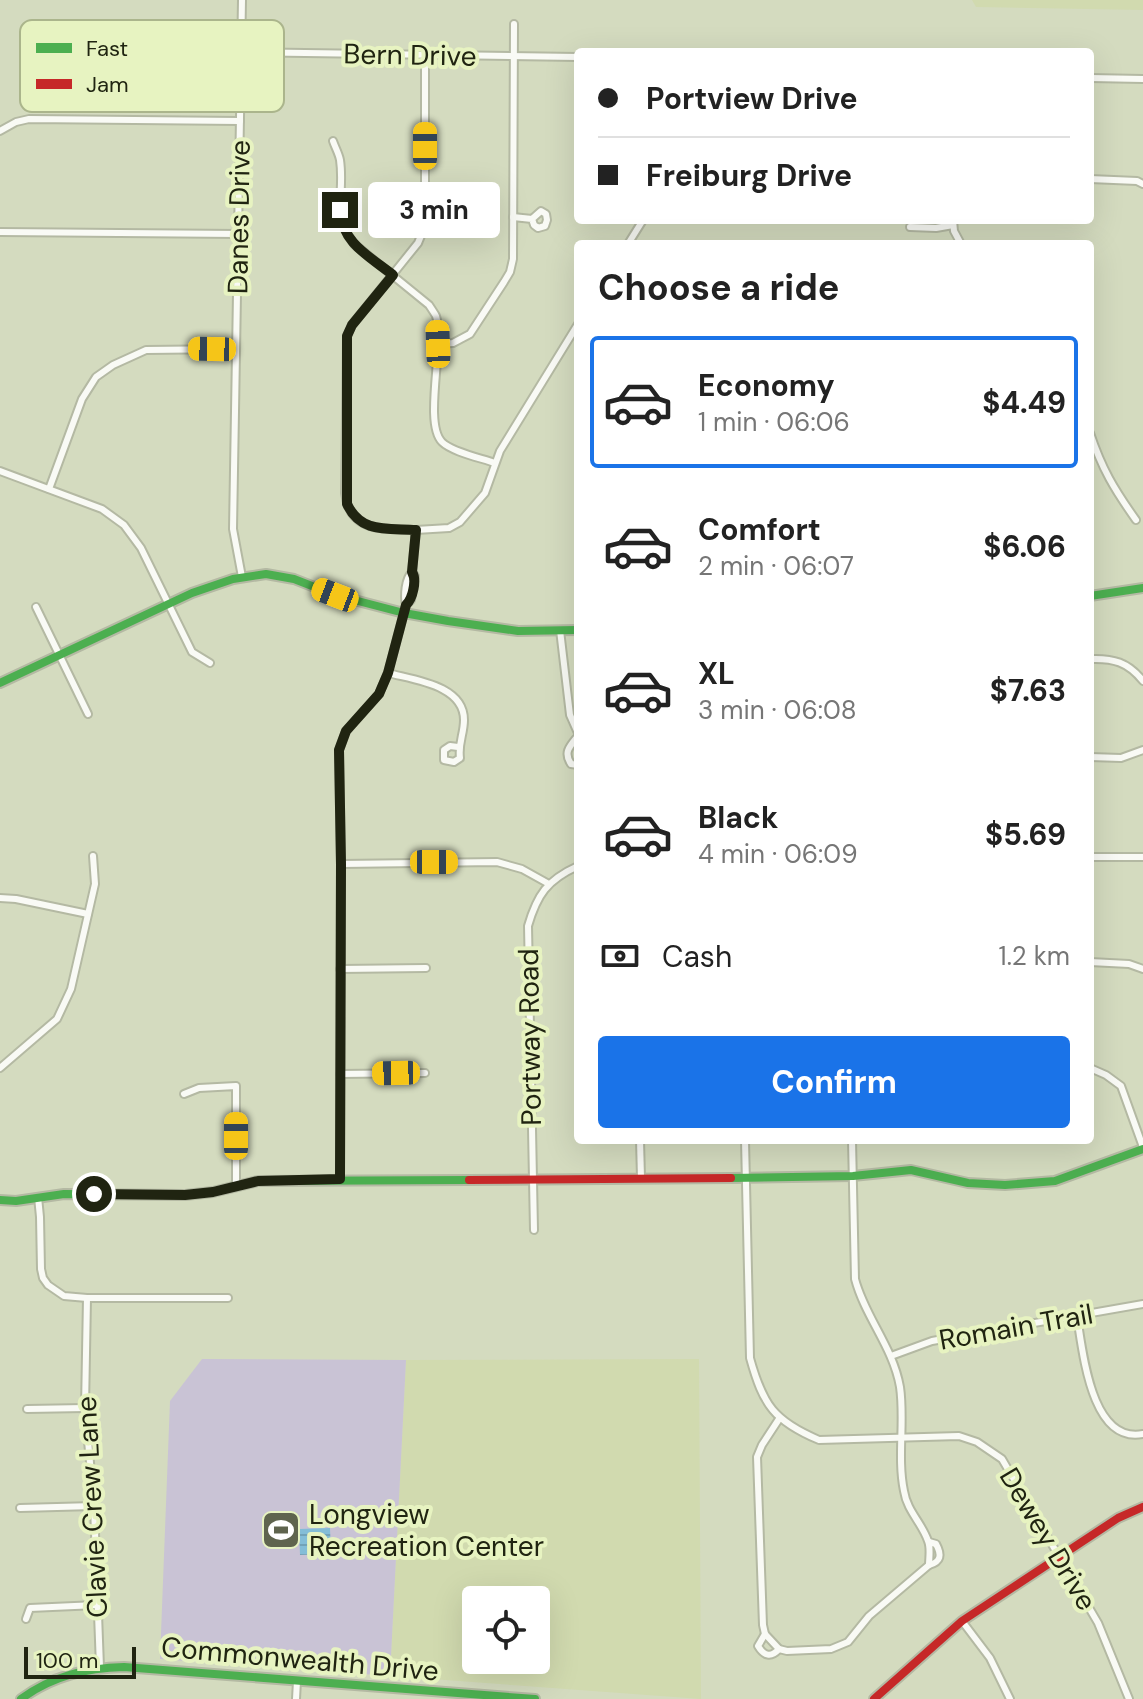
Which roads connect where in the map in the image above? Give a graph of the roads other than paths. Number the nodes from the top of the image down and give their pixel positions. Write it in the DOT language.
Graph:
graph roads {
  1 [pos="242,0"];
  2 [pos="242,20"];
  3 [pos="514,24"];
  4 [pos="284,53"];
  5 [pos="425,55"];
  6 [pos="513,56"];
  7 [pos="574,57"];
  8 [pos="1094,78"];
  9 [pos="1143,79"];
  10 [pos="240,112"];
  11 [pos="240,121"];
  12 [pos="0,131"];
  13 [pos="333,141"];
  14 [pos="1094,179"];
  15 [pos="1143,184"];
  16 [pos="513,217"];
  17 [pos="532,219"];
  18 [pos="942,224"];
  19 [pos="910,227"];
  20 [pos="0,232"];
  21 [pos="239,234"];
  22 [pos="393,275"];
  23 [pos="574,330"];
  24 [pos="438,344"];
  25 [pos="236,349"];
  26 [pos="1094,444"];
  27 [pos="495,463"];
  28 [pos="0,471"];
  29 [pos="49,489"];
  30 [pos="1136,520"];
  31 [pos="416,530"];
  32 [pos="242,577"];
  33 [pos="1143,588"];
  34 [pos="1094,595"];
  35 [pos="170,603"];
  36 [pos="36,607"];
  37 [pos="405,609"];
  38 [pos="560,630"];
  39 [pos="574,630"];
  40 [pos="60,655"];
  41 [pos="1094,659"];
  42 [pos="210,663"];
  43 [pos="388,673"];
  44 [pos="1143,681"];
  45 [pos="0,683"];
  46 [pos="88,714"];
  47 [pos="574,725"];
  48 [pos="574,741"];
  49 [pos="458,747"];
  50 [pos="1143,750"];
  51 [pos="1094,757"];
  52 [pos="574,764"];
  53 [pos="93,856"];
  54 [pos="1094,857"];
  55 [pos="1143,857"];
  56 [pos="341,864"];
  57 [pos="574,868"];
  58 [pos="549,884"];
  59 [pos="0,898"];
  60 [pos="88,914"];
  61 [pos="1094,962"];
  62 [pos="426,968"];
  63 [pos="340,969"];
  64 [pos="1143,969"];
  65 [pos="0,1068"];
  66 [pos="1094,1070"];
  67 [pos="425,1073"];
  68 [pos="340,1074"];
  69 [pos="184,1094"];
  70 [pos="640,1144"];
  71 [pos="745,1144"];
  72 [pos="852,1144"];
  73 [pos="1143,1148"];
  74 [pos="746,1176"];
  75 [pos="853,1176"];
  76 [pos="641,1178"];
  77 [pos="340,1179"];
  78 [pos="533,1180"];
  79 [pos="236,1186"];
  80 [pos="38,1197"];
  81 [pos="0,1200"];
  82 [pos="534,1230"];
  83 [pos="87,1298"];
  84 [pos="228,1298"];
  85 [pos="1143,1304"];
  86 [pos="1077,1317"];
  87 [pos="891,1356"];
  88 [pos="85,1408"];
  89 [pos="27,1409"];
  90 [pos="779,1419"];
  91 [pos="1143,1434"];
  92 [pos="901,1437"];
  93 [pos="94,1506"];
  94 [pos="1143,1507"];
  95 [pos="20,1508"];
  96 [pos="1059,1558"];
  97 [pos="97,1605"];
  98 [pos="26,1619"];
  99 [pos="962,1621"];
  100 [pos="765,1634"];
  101 [pos="779,1649"];
  102 [pos="100,1667"];
  103 [pos="297,1681"];
  104 [pos="21,1699"];
  105 [pos="296,1699"];
  106 [pos="535,1699"];
  107 [pos="874,1699"];
  108 [pos="1010,1699"];
  109 [pos="1129,1699"];
  1 -- 2 [label="street, Danes Drive"];
  3 -- 6 [label="street"];
  4 -- 5 [label="street, Bern Drive"];
  5 -- 6 [label="street, Bern Drive"];
  5 -- 22 [label="street"];
  6 -- 7 [label="street, Bern Drive"];
  6 -- 16 [label="street"];
  8 -- 9 [label="street"];
  10 -- 11 [label="street, Danes Drive"];
  11 -- 12 [label="street"];
  11 -- 21 [label="street, Danes Drive"];
  13 -- 22 [label="street"];
  14 -- 15 [label="street"];
  16 -- 17 [label="street"];
  16 -- 24 [label="street"];
  18 -- 19 [label="street"];
  20 -- 21 [label="street"];
  21 -- 25 [label="street, Danes Drive"];
  22 -- 24 [label="street"];
  22 -- 31 [label="street"];
  23 -- 27 [label="street"];
  24 -- 27 [label="street"];
  25 -- 29 [label="street"];
  25 -- 32 [label="street, Danes Drive"];
  26 -- 30 [label="street"];
  27 -- 31 [label="street"];
  28 -- 29 [label="street"];
  29 -- 35 [label="street"];
  31 -- 37 [label="street"];
  32 -- 35 [label="street"];
  32 -- 37 [label="street"];
  33 -- 34 [label="street"];
  35 -- 40 [label="street"];
  35 -- 42 [label="street"];
  36 -- 40 [label="street"];
  37 -- 38 [label="street"];
  37 -- 43 [label="street"];
  38 -- 39 [label="street"];
  38 -- 47 [label="street"];
  40 -- 45 [label="street"];
  40 -- 46 [label="street"];
  41 -- 44 [label="street"];
  43 -- 49 [label="street"];
  43 -- 56 [label="street"];
  48 -- 52 [label="street"];
  50 -- 51 [label="street"];
  53 -- 60 [label="street"];
  54 -- 55 [label="street"];
  56 -- 58 [label="street"];
  56 -- 63 [label="street"];
  57 -- 58 [label="street, Portway Road"];
  58 -- 78 [label="street, Portway Road"];
  59 -- 60 [label="street"];
  60 -- 65 [label="street"];
  61 -- 64 [label="street"];
  62 -- 63 [label="street"];
  63 -- 68 [label="street"];
  66 -- 73 [label="street"];
  67 -- 68 [label="street"];
  68 -- 77 [label="street"];
  69 -- 79 [label="street"];
  70 -- 76 [label="street"];
  71 -- 74 [label="street, Dewey Drive"];
  72 -- 75 [label="street"];
  73 -- 75 [label="street"];
  74 -- 75 [label="street"];
  74 -- 76 [label="street"];
  74 -- 90 [label="street, Dewey Drive"];
  75 -- 87 [label="street"];
  76 -- 78 [label="street"];
  77 -- 78 [label="street"];
  77 -- 79 [label="street"];
  78 -- 82 [label="street, Portway Road"];
  79 -- 80 [label="street"];
  80 -- 81 [label="street"];
  80 -- 83 [label="street"];
  83 -- 84 [label="street"];
  83 -- 88 [label="street, Clavie Crew Lane"];
  85 -- 86 [label="street, Romain Trail"];
  86 -- 87 [label="street, Romain Trail"];
  86 -- 91 [label="street"];
  87 -- 92 [label="street"];
  88 -- 89 [label="street"];
  88 -- 93 [label="street, Clavie Crew Lane"];
  90 -- 92 [label="street, Dewey Drive"];
  90 -- 100 [label="street"];
  92 -- 96 [label="street, Dewey Drive"];
  92 -- 101 [label="street"];
  93 -- 95 [label="street"];
  93 -- 97 [label="street, Clavie Crew Lane"];
  94 -- 96 [label="street"];
  96 -- 99 [label="street"];
  96 -- 109 [label="street, Dewey Drive"];
  97 -- 98 [label="street"];
  97 -- 102 [label="street, Clavie Crew Lane"];
  99 -- 107 [label="street"];
  99 -- 108 [label="street"];
  100 -- 101 [label="street"];
  100 -- 101 [label="street"];
  102 -- 103 [label="street, Commonwealth Drive"];
  102 -- 104 [label="street, Commonwealth Drive"];
  103 -- 105 [label="street"];
  103 -- 106 [label="street, Commonwealth Drive"];
}
